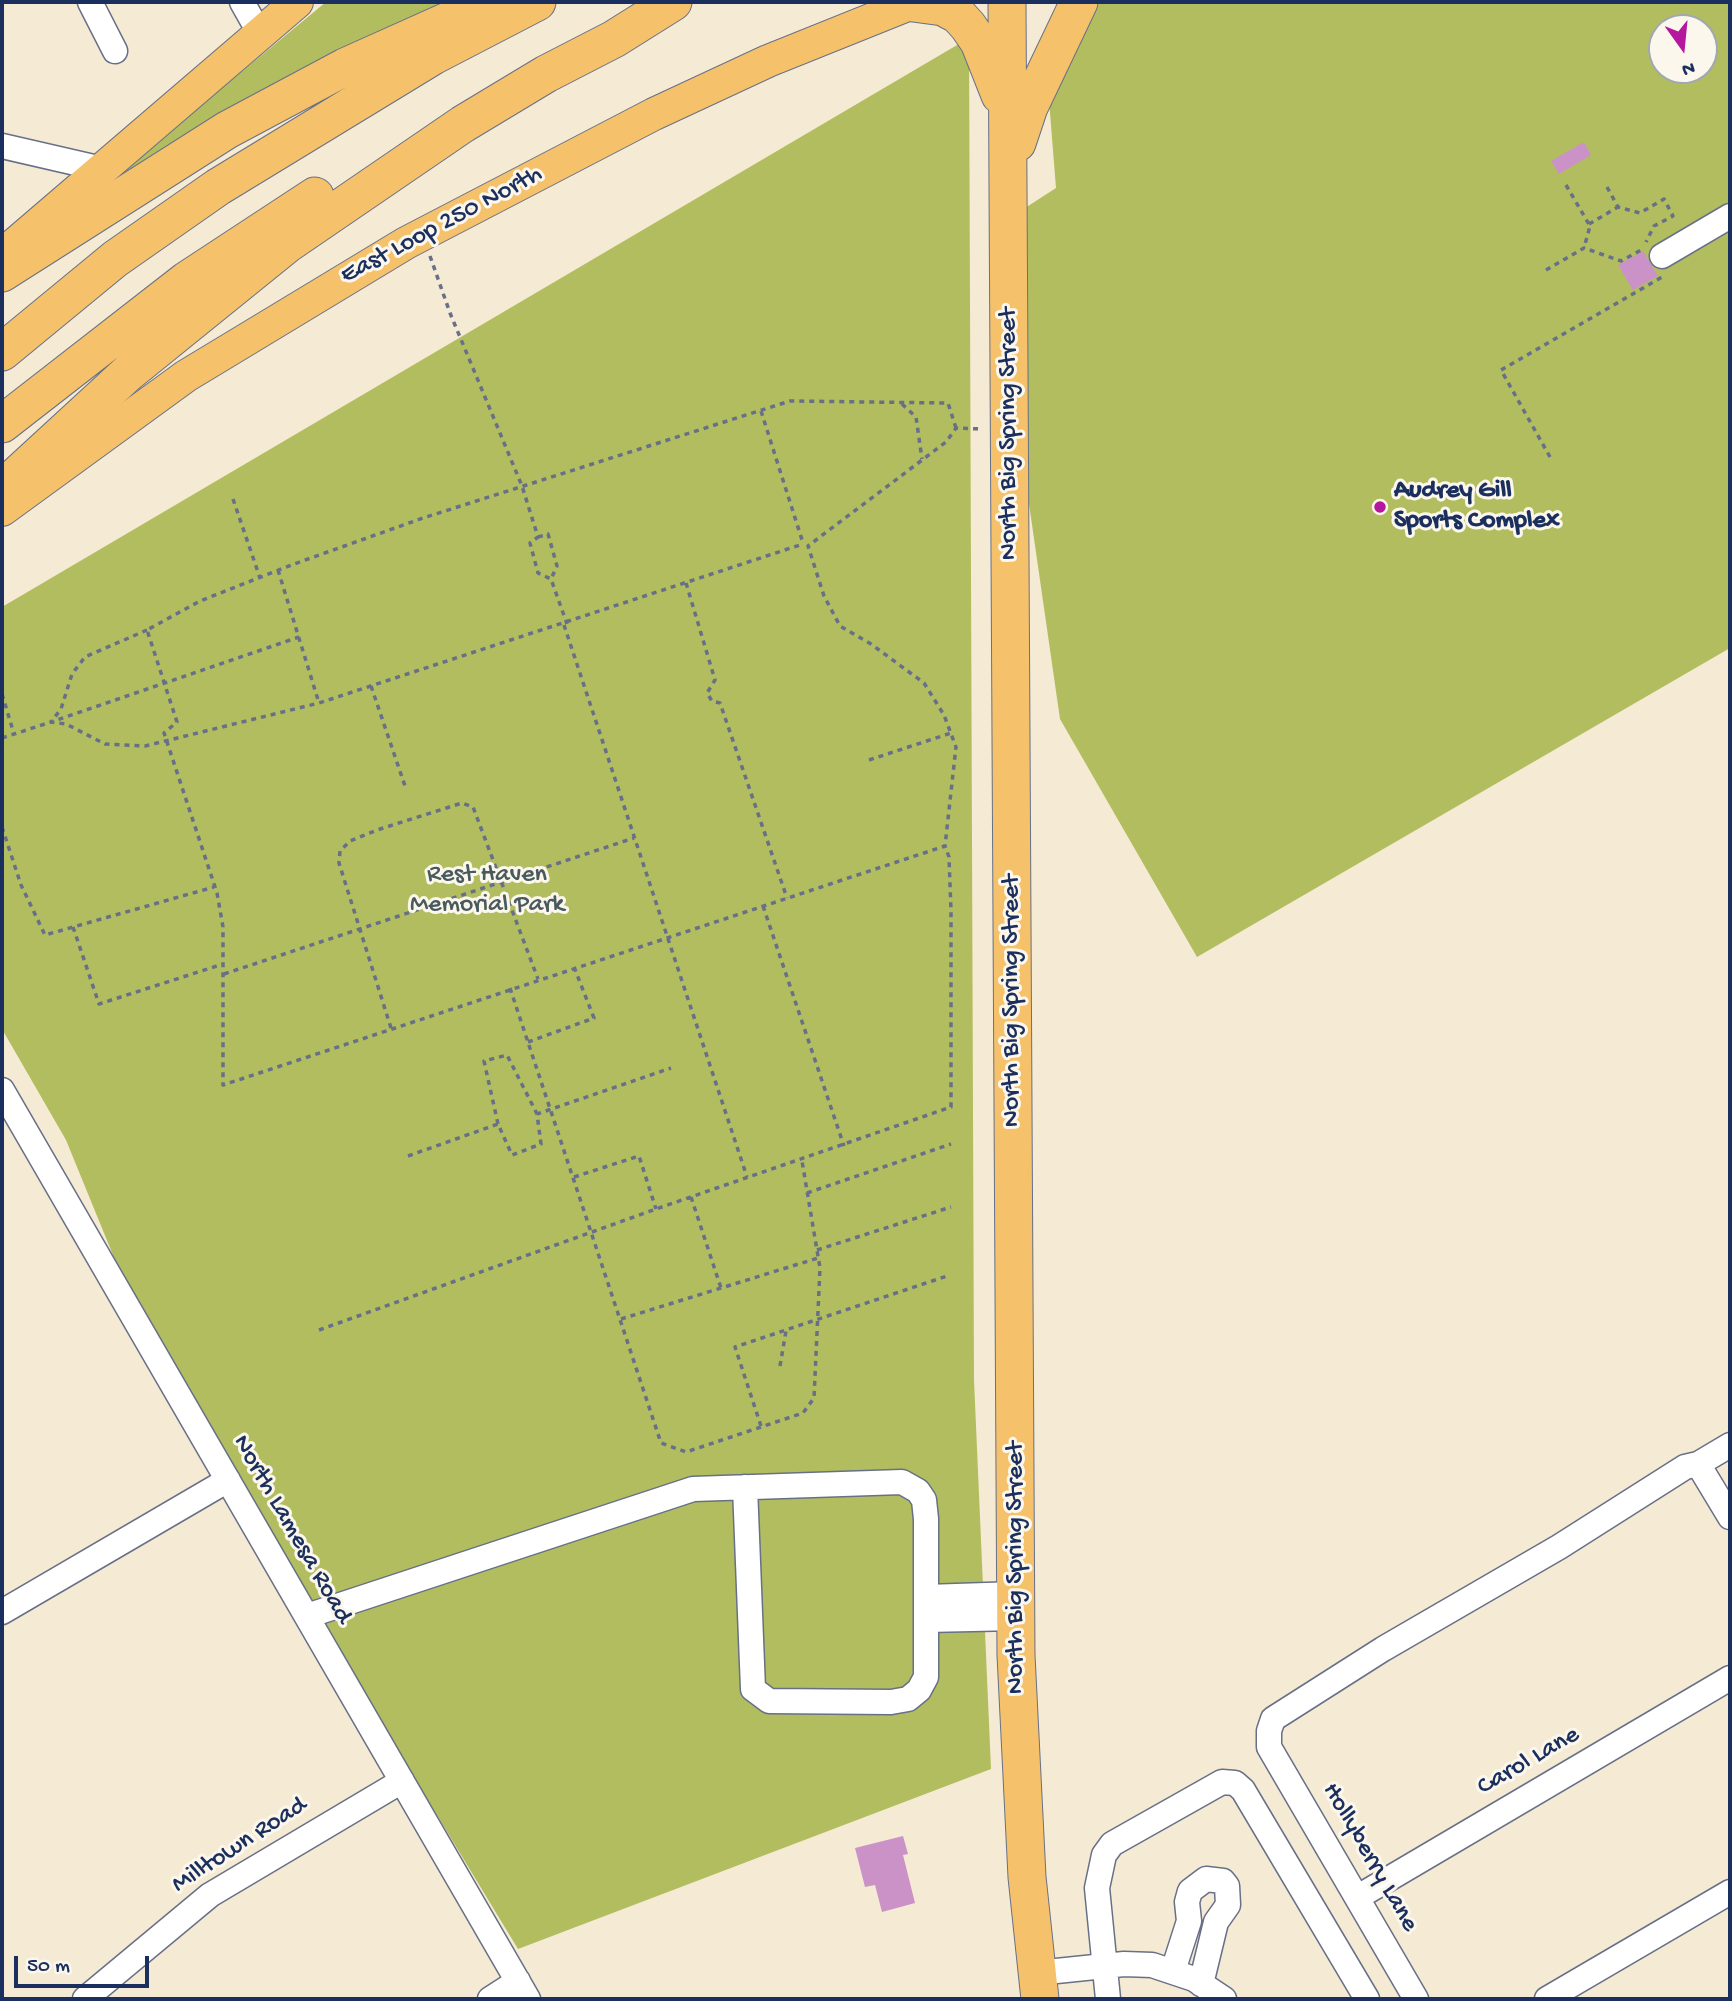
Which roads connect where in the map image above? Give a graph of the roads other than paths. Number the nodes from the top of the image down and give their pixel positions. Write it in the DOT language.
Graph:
graph roads {
  1 [pos="90,2"];
  2 [pos="243,2"];
  3 [pos="297,2"];
  4 [pos="490,2"];
  5 [pos="537,2"];
  6 [pos="661,2"];
  7 [pos="673,2"];
  8 [pos="1007,2"];
  9 [pos="1079,2"];
  10 [pos="909,3"];
  11 [pos="259,32"];
  12 [pos="115,51"];
  13 [pos="1008,122"];
  14 [pos="2,146"];
  15 [pos="1008,167"];
  16 [pos="102,169"];
  17 [pos="1730,216"];
  18 [pos="1654,252"];
  19 [pos="2,255"];
  20 [pos="2,273"];
  21 [pos="2,352"];
  22 [pos="2,424"];
  23 [pos="2,489"];
  24 [pos="2,510"];
  25 [pos="2,1090"];
  26 [pos="1730,1445"];
  27 [pos="1698,1464"];
  28 [pos="228,1480"];
  29 [pos="745,1487"];
  30 [pos="1730,1517"];
  31 [pos="1017,1606"];
  32 [pos="926,1608"];
  33 [pos="2,1612"];
  34 [pos="307,1616"];
  35 [pos="1730,1678"];
  36 [pos="402,1781"];
  37 [pos="1730,1892"];
  38 [pos="1359,1897"];
  39 [pos="1103,1966"];
  40 [pos="1173,1971"];
  41 [pos="1201,1984"];
  42 [pos="1039,1986"];
  43 [pos="523,1990"];
  44 [pos="85,1999"];
  45 [pos="490,1999"];
  46 [pos="1108,1999"];
  47 [pos="1224,1999"];
  48 [pos="1367,1999"];
  49 [pos="1416,1999"];
  50 [pos="1547,1999"];
  1 -- 12 [label="street"];
  2 -- 11 [label="street"];
  3 -- 11 [label="main road"];
  4 -- 20 [label="highway"];
  5 -- 21 [label="highway"];
  6 -- 22 [label="highway"];
  7 -- 23 [label="highway"];
  8 -- 13 [label="highway, North Big Spring Street"];
  9 -- 15 [label="highway"];
  10 -- 13 [label="highway"];
  10 -- 24 [label="main road, East Loop 250 North"];
  11 -- 16 [label="main road"];
  13 -- 15 [label="highway, North Big Spring Street"];
  14 -- 16 [label="street"];
  15 -- 31 [label="highway, North Big Spring Street"];
  16 -- 19 [label="main road"];
  17 -- 18 [label="street"];
  25 -- 28 [label="street, North Lamesa Road"];
  26 -- 27 [label="street"];
  27 -- 30 [label="street"];
  27 -- 38 [label="street, Hollyberry Lane"];
  28 -- 33 [label="street"];
  28 -- 34 [label="street, North Lamesa Road"];
  29 -- 32 [label="street"];
  29 -- 32 [label="street"];
  29 -- 34 [label="street"];
  31 -- 32 [label="street"];
  31 -- 42 [label="highway, North Big Spring Street"];
  34 -- 36 [label="street, North Lamesa Road"];
  35 -- 38 [label="street, Carol Lane"];
  36 -- 43 [label="street, North Lamesa Road"];
  36 -- 44 [label="street, Milltown Road"];
  37 -- 50 [label="street"];
  38 -- 49 [label="street, Hollyberry Lane"];
  39 -- 40 [label="street"];
  39 -- 42 [label="street"];
  39 -- 46 [label="street"];
  39 -- 48 [label="street"];
  40 -- 41 [label="street"];
  40 -- 41 [label="street"];
  41 -- 47 [label="street"];
  43 -- 45 [label="street"];
}
